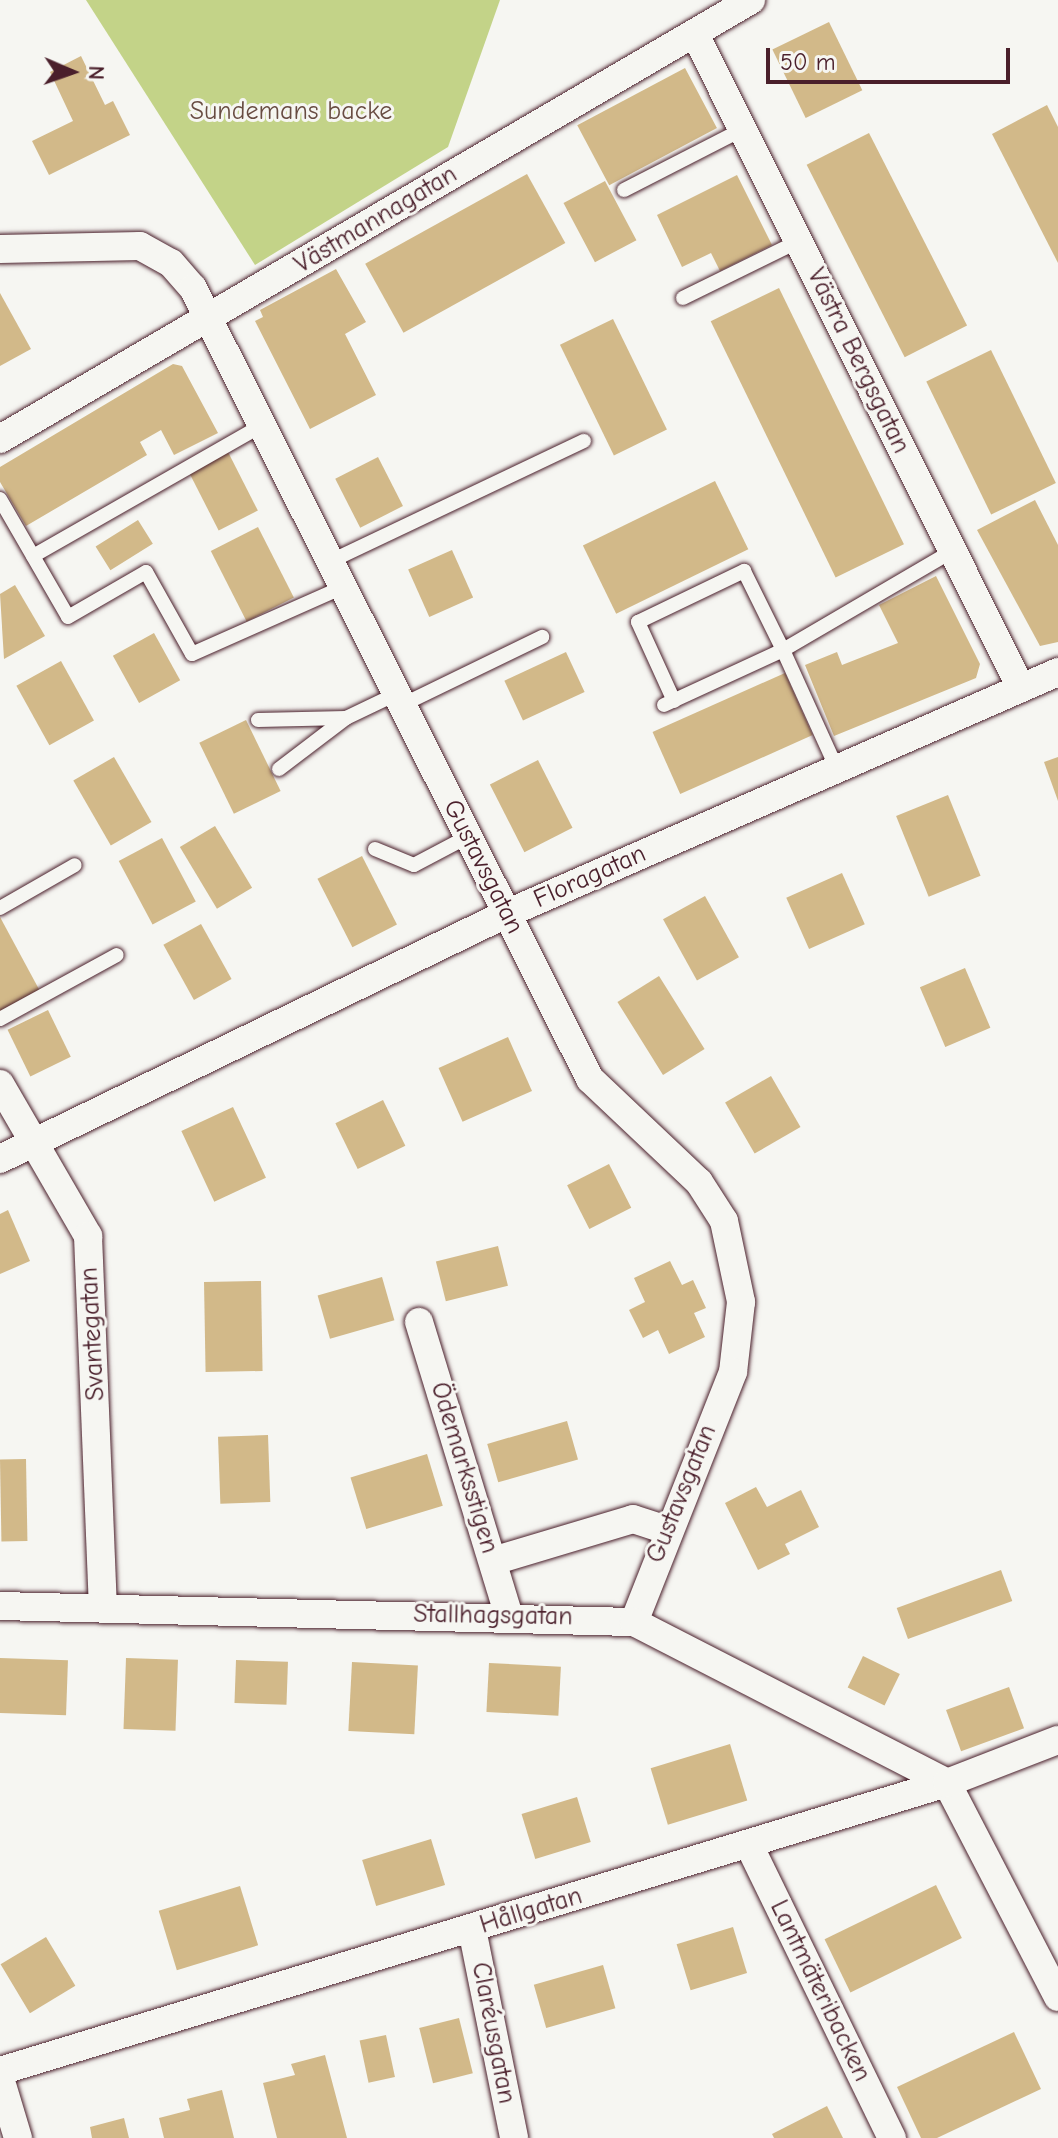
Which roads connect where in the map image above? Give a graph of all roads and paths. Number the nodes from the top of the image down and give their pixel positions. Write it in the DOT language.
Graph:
graph roads {
  1 [pos="751,0"];
  2 [pos="695,34"];
  3 [pos="743,129"];
  4 [pos="624,190"];
  5 [pos="799,241"];
  6 [pos="0,249"];
  7 [pos="683,298"];
  8 [pos="211,319"];
  9 [pos="263,425"];
  10 [pos="0,439"];
  11 [pos="584,441"];
  12 [pos="0,499"];
  13 [pos="951,552"];
  14 [pos="33,556"];
  15 [pos="331,561"];
  16 [pos="343,587"];
  17 [pos="542,637"];
  18 [pos="783,650"];
  19 [pos="1058,672"];
  20 [pos="1021,688"];
  21 [pos="399,699"];
  22 [pos="346,718"];
  23 [pos="258,720"];
  24 [pos="279,769"];
  25 [pos="837,769"];
  26 [pos="467,837"];
  27 [pos="375,849"];
  28 [pos="75,865"];
  29 [pos="0,908"];
  30 [pos="506,914"];
  31 [pos="117,955"];
  32 [pos="0,1019"];
  33 [pos="0,1084"];
  34 [pos="33,1143"];
  35 [pos="0,1159"];
  36 [pos="419,1322"];
  37 [pos="666,1530"];
  38 [pos="493,1561"];
  39 [pos="0,1606"];
  40 [pos="103,1608"];
  41 [pos="508,1613"];
  42 [pos="634,1622"];
  43 [pos="1058,1740"];
  44 [pos="947,1783"];
  45 [pos="749,1845"];
  46 [pos="472,1929"];
  47 [pos="1058,1997"];
  48 [pos="0,2071"];
  49 [pos="0,2078"];
  50 [pos="18,2138"];
  51 [pos="514,2138"];
  52 [pos="892,2138"];
  1 -- 2 [label="street, Västmannagatan"];
  2 -- 3 [label="street, Västra Bergsgatan"];
  2 -- 8 [label="street, Västmannagatan"];
  3 -- 4 [label="lane"];
  3 -- 5 [label="street, Västra Bergsgatan"];
  5 -- 7 [label="lane"];
  5 -- 13 [label="street, Västra Bergsgatan"];
  6 -- 8 [label="street, Gustavsgatan"];
  8 -- 9 [label="street, Gustavsgatan"];
  8 -- 10 [label="street, Västmannagatan"];
  9 -- 14 [label="lane"];
  9 -- 15 [label="street, Gustavsgatan"];
  11 -- 15 [label="lane"];
  12 -- 14 [label="lane"];
  13 -- 18 [label="lane"];
  13 -- 20 [label="street, Västra Bergsgatan"];
  14 -- 16 [label="lane"];
  15 -- 16 [label="street, Gustavsgatan"];
  16 -- 21 [label="street, Gustavsgatan"];
  17 -- 21 [label="lane"];
  18 -- 18 [label="lane"];
  18 -- 25 [label="lane"];
  19 -- 20 [label="street, Floragatan"];
  20 -- 25 [label="street, Floragatan"];
  21 -- 22 [label="lane"];
  21 -- 26 [label="street, Gustavsgatan"];
  22 -- 23 [label="lane"];
  22 -- 24 [label="lane"];
  25 -- 30 [label="street, Floragatan"];
  26 -- 27 [label="lane"];
  26 -- 30 [label="street, Gustavsgatan"];
  28 -- 29 [label="lane"];
  30 -- 34 [label="street, Floragatan"];
  30 -- 37 [label="street, Gustavsgatan"];
  31 -- 32 [label="lane"];
  33 -- 34 [label="street, Svantegatan"];
  34 -- 35 [label="street, Floragatan"];
  34 -- 40 [label="street, Svantegatan"];
  36 -- 38 [label="street, Ödemarksstigen"];
  37 -- 38 [label="street"];
  37 -- 42 [label="street, Gustavsgatan"];
  38 -- 41 [label="street, Ödemarksstigen"];
  39 -- 40 [label="street, Stallhagsgatan"];
  40 -- 41 [label="street, Stallhagsgatan"];
  41 -- 42 [label="street, Stallhagsgatan"];
  42 -- 44 [label="street, Stallhagsgatan"];
  43 -- 44 [label="street, Hållgatan"];
  44 -- 45 [label="street, Hållgatan"];
  44 -- 47 [label="street"];
  45 -- 46 [label="street, Hållgatan"];
  45 -- 52 [label="street, Lantmäteribacken"];
  46 -- 48 [label="street, Hållgatan"];
  46 -- 51 [label="street, Claréusgatan"];
  49 -- 50 [label="street"];
}
